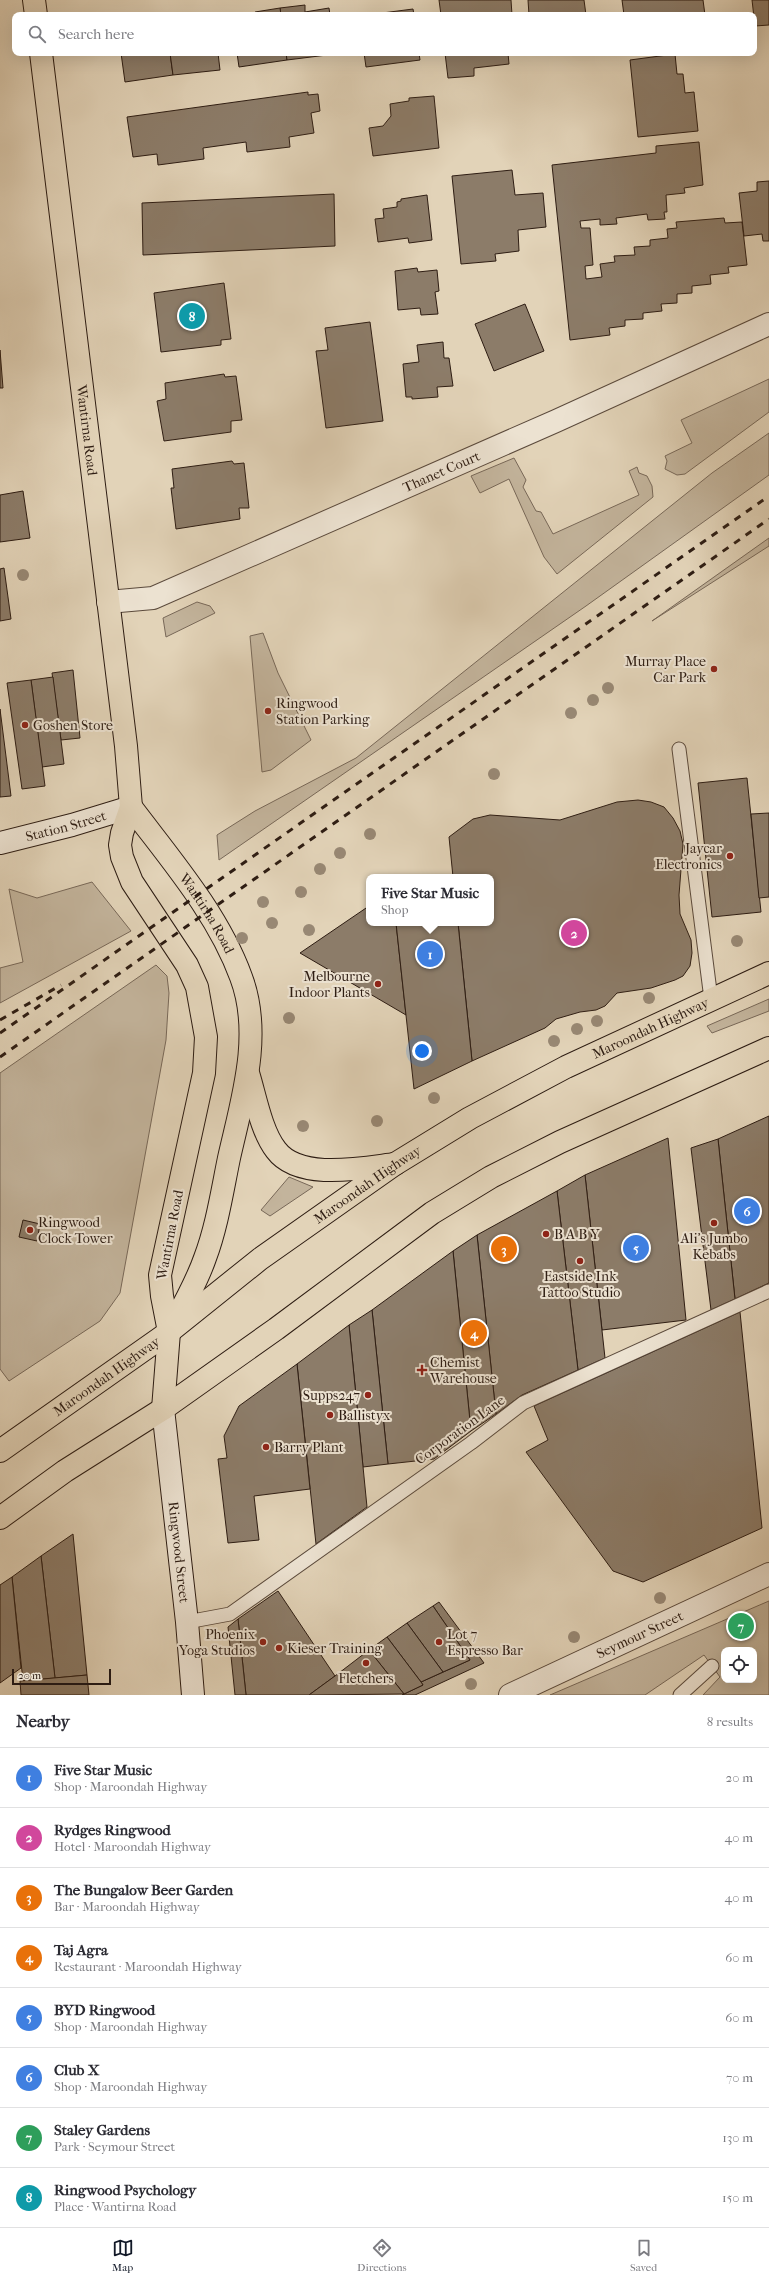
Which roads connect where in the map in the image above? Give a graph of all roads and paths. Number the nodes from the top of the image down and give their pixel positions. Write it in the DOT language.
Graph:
graph roads {
  1 [pos="34,0"];
  2 [pos="36,12"];
  3 [pos="41,56"];
  4 [pos="769,324"];
  5 [pos="108,602"];
  6 [pos="679,749"];
  7 [pos="131,807"];
  8 [pos="0,843"];
  9 [pos="769,973"];
  10 [pos="711,999"];
  11 [pos="769,1048"];
  12 [pos="248,1071"];
  13 [pos="395,1164"];
  14 [pos="769,1291"];
  15 [pos="169,1332"];
  16 [pos="163,1409"];
  17 [pos="1,1448"];
  18 [pos="0,1518"];
  19 [pos="769,1574"];
  20 [pos="187,1622"];
  21 [pos="712,1666"];
  22 [pos="193,1695"];
  23 [pos="510,1695"];
  24 [pos="680,1695"];
  1 -- 2 [label="main road"];
  3 -- 5 [label="main road, Wantirna Road"];
  4 -- 5 [label="street, Thanet Court"];
  5 -- 7 [label="main road, Wantirna Road"];
  6 -- 10 [label="lane"];
  7 -- 8 [label="street, Station Street"];
  7 -- 12 [label="main road, Wantirna Road"];
  7 -- 15 [label="main road, Wantirna Road"];
  9 -- 10 [label="main road, Maroondah Highway"];
  10 -- 13 [label="main road, Maroondah Highway"];
  11 -- 16 [label="main road"];
  12 -- 13 [label="main road"];
  12 -- 15 [label="main road, Wantirna Road"];
  13 -- 15 [label="main road, Maroondah Highway"];
  14 -- 20 [label="lane, Corporation Lane"];
  15 -- 16 [label="main road"];
  15 -- 17 [label="main road, Maroondah Highway"];
  16 -- 18 [label="main road"];
  16 -- 20 [label="street, Ringwood Street"];
  19 -- 23 [label="street, Seymour Street"];
  20 -- 22 [label="street, Ringwood Street"];
  21 -- 24 [label="lane"];
}
